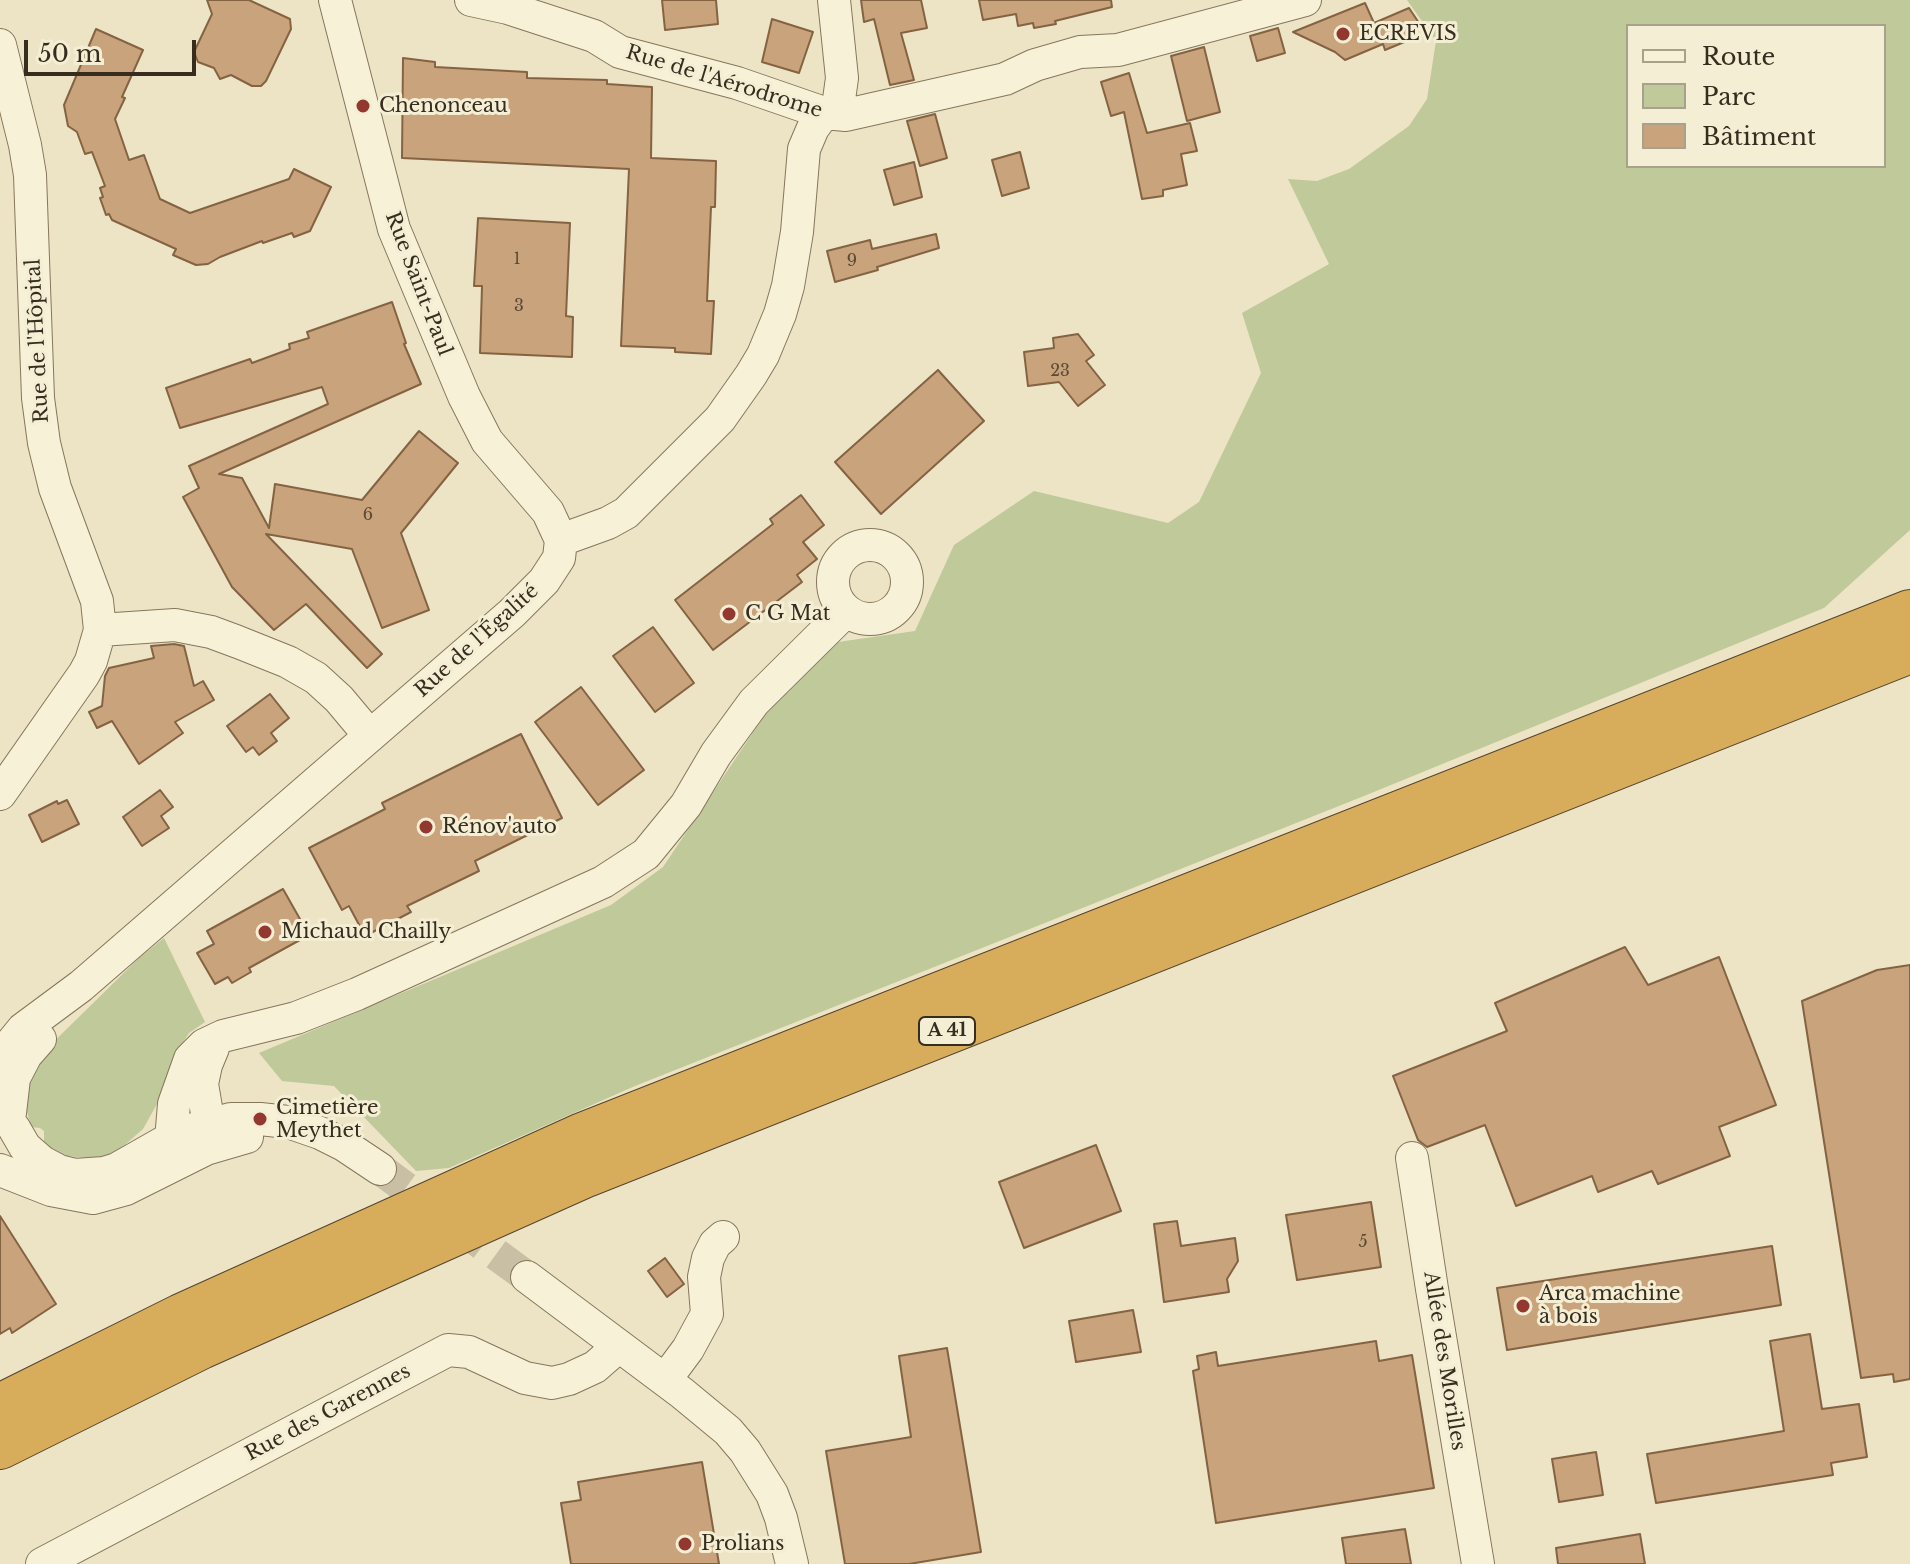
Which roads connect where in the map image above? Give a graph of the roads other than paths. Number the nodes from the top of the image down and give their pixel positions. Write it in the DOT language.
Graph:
graph roads {
  1 [pos="335,0"];
  2 [pos="471,0"];
  3 [pos="834,0"];
  4 [pos="1297,1"];
  5 [pos="0,45"];
  6 [pos="830,114"];
  7 [pos="561,540"];
  8 [pos="846,611"];
  9 [pos="1910,612"];
  10 [pos="100,630"];
  11 [pos="1910,651"];
  12 [pos="370,736"];
  13 [pos="0,794"];
  14 [pos="81,986"];
  15 [pos="223,1036"];
  16 [pos="0,1057"];
  17 [pos="6,1124"];
  18 [pos="209,1125"];
  19 [pos="320,1133"];
  20 [pos="175,1136"];
  21 [pos="1412,1158"];
  22 [pos="380,1169"];
  23 [pos="0,1170"];
  24 [pos="149,1175"];
  25 [pos="723,1237"];
  26 [pos="527,1277"];
  27 [pos="619,1346"];
  28 [pos="665,1380"];
  29 [pos="0,1406"];
  30 [pos="0,1447"];
  31 [pos="42,1564"];
  32 [pos="792,1564"];
  33 [pos="1478,1564"];
  1 -- 7 [label="street, Rue Saint-Paul"];
  2 -- 6 [label="street, Rue de l'Aérodrome"];
  3 -- 6 [label="street"];
  4 -- 6 [label="street, Rue de l'Aérodrome"];
  5 -- 10 [label="street, Rue de l'Hôpital"];
  6 -- 7 [label="street"];
  7 -- 12 [label="street, Rue de l'Égalité"];
  8 -- 15 [label="street"];
  9 -- 29 [label="highway, A 41"];
  10 -- 12 [label="street"];
  10 -- 13 [label="street"];
  11 -- 30 [label="highway, A 41"];
  12 -- 14 [label="street, Rue de l'Égalité"];
  14 -- 16 [label="street, Rue de l'Égalité"];
  14 -- 17 [label="street, Rue de l'Égalité"];
  15 -- 18 [label="street"];
  15 -- 20 [label="street"];
  17 -- 20 [label="street"];
  18 -- 19 [label="street"];
  18 -- 20 [label="street"];
  18 -- 24 [label="street"];
  19 -- 22 [label="street"];
  19 -- 24 [label="street"];
  21 -- 33 [label="street, Allée des Morilles"];
  23 -- 24 [label="street"];
  25 -- 28 [label="street"];
  26 -- 27 [label="street"];
  27 -- 28 [label="street"];
  27 -- 31 [label="street, Rue des Garennes"];
  28 -- 32 [label="street"];
}
